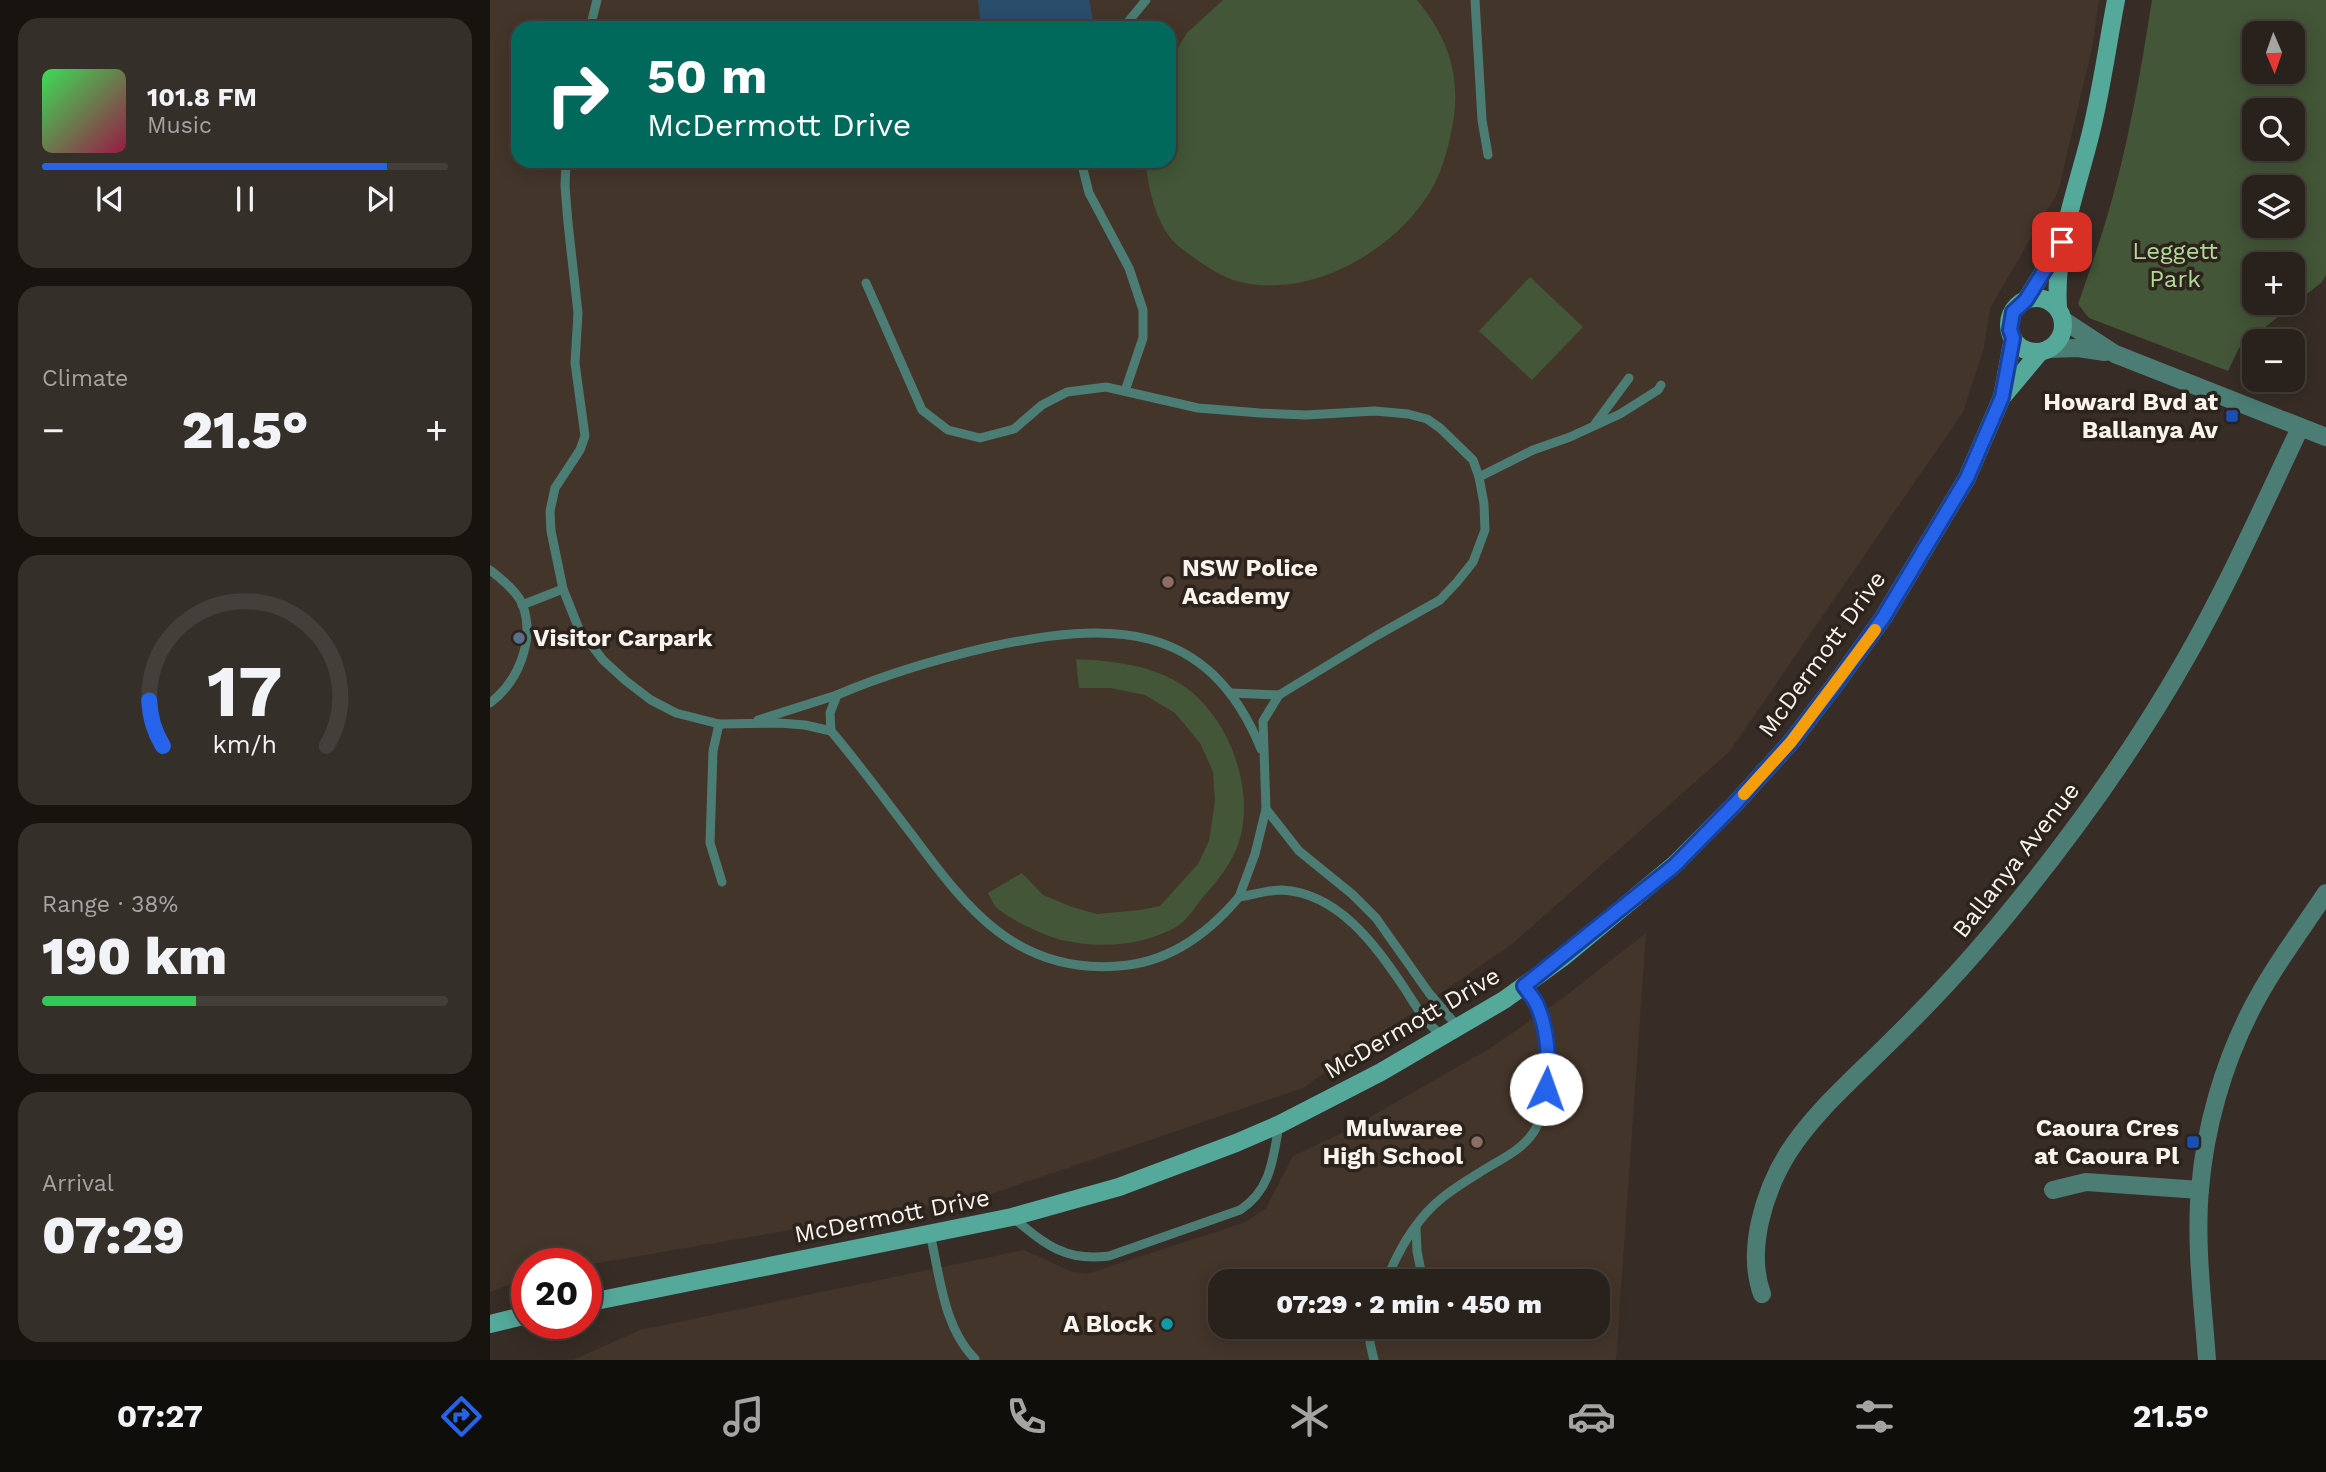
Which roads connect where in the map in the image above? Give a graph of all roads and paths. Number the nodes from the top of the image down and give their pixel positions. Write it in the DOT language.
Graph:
graph roads {
  1 [pos="597,0"];
  2 [pos="1146,0"];
  3 [pos="1475,0"];
  4 [pos="2116,0"];
  5 [pos="592,21"];
  6 [pos="1129,21"];
  7 [pos="1488,155"];
  8 [pos="566,168"];
  9 [pos="1083,168"];
  10 [pos="2062,242"];
  11 [pos="866,283"];
  12 [pos="2026,300"];
  13 [pos="2060,314"];
  14 [pos="2013,338"];
  15 [pos="2044,351"];
  16 [pos="2115,354"];
  17 [pos="1629,378"];
  18 [pos="1661,385"];
  19 [pos="1125,391"];
  20 [pos="2002,397"];
  21 [pos="1594,426"];
  22 [pos="2300,428"];
  23 [pos="2326,437"];
  24 [pos="1479,477"];
  25 [pos="490,570"];
  26 [pos="562,589"];
  27 [pos="522,605"];
  28 [pos="1231,693"];
  29 [pos="837,695"];
  30 [pos="1279,695"];
  31 [pos="490,703"];
  32 [pos="752,723"];
  33 [pos="719,724"];
  34 [pos="831,731"];
  35 [pos="1263,754"];
  36 [pos="1266,809"];
  37 [pos="722,882"];
  38 [pos="2326,893"];
  39 [pos="1239,897"];
  40 [pos="1524,986"];
  41 [pos="1450,1031"];
  42 [pos="1280,1124"];
  43 [pos="2053,1190"];
  44 [pos="2200,1190"];
  45 [pos="1012,1217"];
  46 [pos="1416,1227"];
  47 [pos="930,1234"];
  48 [pos="1392,1269"];
  49 [pos="1420,1269"];
  50 [pos="1762,1294"];
  51 [pos="602,1300"];
  52 [pos="511,1319"];
  53 [pos="490,1324"];
  54 [pos="1370,1339"];
  55 [pos="975,1359"];
  56 [pos="1374,1360"];
  57 [pos="2207,1360"];
  1 -- 5 [label="lane"];
  2 -- 6 [label="lane"];
  3 -- 7 [label="lane"];
  4 -- 10 [label="main road"];
  8 -- 26 [label="lane"];
  9 -- 19 [label="lane"];
  10 -- 12 [label="main road"];
  10 -- 13 [label="main road"];
  11 -- 19 [label="lane"];
  12 -- 13 [label="main road"];
  12 -- 14 [label="main road"];
  13 -- 15 [label="main road"];
  13 -- 16 [label="street"];
  14 -- 15 [label="main road"];
  14 -- 20 [label="main road, McDermott Drive"];
  15 -- 16 [label="street"];
  15 -- 20 [label="main road, McDermott Drive"];
  16 -- 22 [label="street"];
  17 -- 21 [label="lane"];
  18 -- 21 [label="lane"];
  19 -- 24 [label="lane"];
  20 -- 40 [label="main road, McDermott Drive"];
  21 -- 24 [label="lane"];
  22 -- 23 [label="street"];
  22 -- 50 [label="street, Ballanya Avenue"];
  24 -- 30 [label="lane"];
  25 -- 27 [label="lane"];
  26 -- 27 [label="lane"];
  26 -- 33 [label="lane"];
  27 -- 31 [label="lane"];
  28 -- 29 [label="lane"];
  28 -- 30 [label="lane"];
  28 -- 35 [label="lane"];
  29 -- 32 [label="lane"];
  29 -- 34 [label="lane"];
  30 -- 35 [label="lane"];
  32 -- 33 [label="lane"];
  32 -- 34 [label="lane"];
  33 -- 37 [label="lane"];
  34 -- 39 [label="lane"];
  35 -- 36 [label="lane"];
  36 -- 39 [label="lane"];
  36 -- 41 [label="lane"];
  38 -- 44 [label="street"];
  39 -- 41 [label="lane"];
  40 -- 41 [label="main road, McDermott Drive"];
  40 -- 46 [label="lane"];
  41 -- 42 [label="main road, McDermott Drive"];
  42 -- 45 [label="main road, McDermott Drive"];
  42 -- 45 [label="lane"];
  43 -- 44 [label="street"];
  44 -- 57 [label="street"];
  45 -- 47 [label="main road, McDermott Drive"];
  46 -- 48 [label="lane"];
  46 -- 49 [label="lane"];
  47 -- 51 [label="main road, McDermott Drive"];
  47 -- 55 [label="lane"];
  52 -- 53 [label="main road"];
  54 -- 56 [label="lane"];
}
